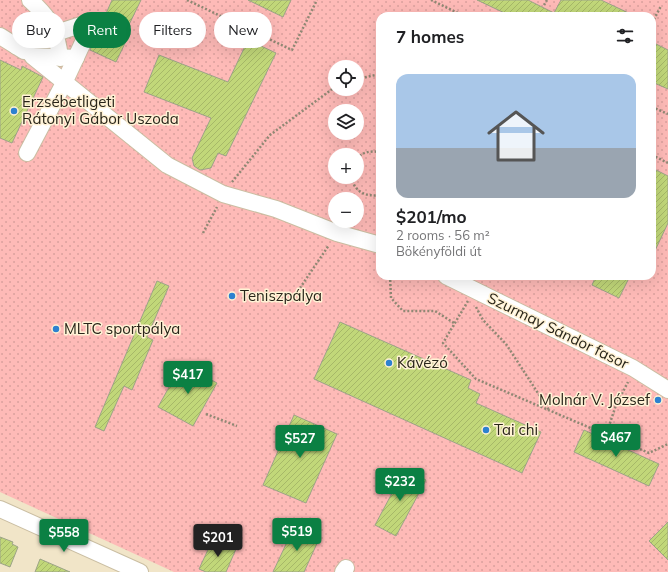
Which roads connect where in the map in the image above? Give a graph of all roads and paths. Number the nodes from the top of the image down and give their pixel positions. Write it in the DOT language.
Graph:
graph roads {
  1 [pos="30,0"];
  2 [pos="187,0"];
  3 [pos="317,0"];
  4 [pos="431,0"];
  5 [pos="546,0"];
  6 [pos="544,5"];
  7 [pos="661,6"];
  8 [pos="42,12"];
  9 [pos="456,12"];
  10 [pos="656,15"];
  11 [pos="65,30"];
  12 [pos="0,36"];
  13 [pos="12,44"];
  14 [pos="19,48"];
  15 [pos="63,48"];
  16 [pos="32,56"];
  17 [pos="68,58"];
  18 [pos="376,75"];
  19 [pos="364,77"];
  20 [pos="64,83"];
  21 [pos="328,92"];
  22 [pos="656,108"];
  23 [pos="668,114"];
  24 [pos="376,152"];
  25 [pos="27,153"];
  26 [pos="364,153"];
  27 [pos="656,157"];
  28 [pos="668,163"];
  29 [pos="353,184"];
  30 [pos="223,194"];
  31 [pos="376,196"];
  32 [pos="204,233"];
  33 [pos="337,233"];
  34 [pos="376,244"];
  35 [pos="390,280"];
  36 [pos="454,280"];
  37 [pos="300,288"];
  38 [pos="454,323"];
  39 [pos="633,368"];
  40 [pos="668,390"];
  41 [pos="549,411"];
  42 [pos="206,414"];
  43 [pos="237,426"];
  44 [pos="606,436"];
  45 [pos="668,444"];
  46 [pos="0,509"];
  47 [pos="140,572"];
  1 -- 8 [label="street"];
  2 -- 3 [label="path"];
  4 -- 9 [label="path"];
  5 -- 6 [label="path"];
  7 -- 10 [label="path"];
  11 -- 17 [label="street"];
  12 -- 13 [label="street"];
  14 -- 16 [label="street"];
  15 -- 17 [label="street"];
  16 -- 17 [label="street"];
  16 -- 20 [label="street"];
  17 -- 20 [label="street"];
  18 -- 19 [label="path"];
  20 -- 25 [label="street"];
  20 -- 30 [label="street"];
  21 -- 30 [label="path"];
  22 -- 23 [label="path"];
  24 -- 26 [label="path"];
  27 -- 28 [label="path"];
  29 -- 31 [label="path"];
  30 -- 32 [label="path"];
  30 -- 33 [label="street"];
  33 -- 34 [label="street"];
  33 -- 37 [label="path"];
  35 -- 38 [label="path"];
  36 -- 39 [label="street, Szurmay Sándor fasor"];
  38 -- 41 [label="path"];
  38 -- 41 [label="path"];
  39 -- 40 [label="street, Szurmay Sándor fasor"];
  39 -- 44 [label="path"];
  41 -- 44 [label="path"];
  42 -- 43 [label="path"];
  44 -- 45 [label="path"];
  46 -- 47 [label="street"];
}
